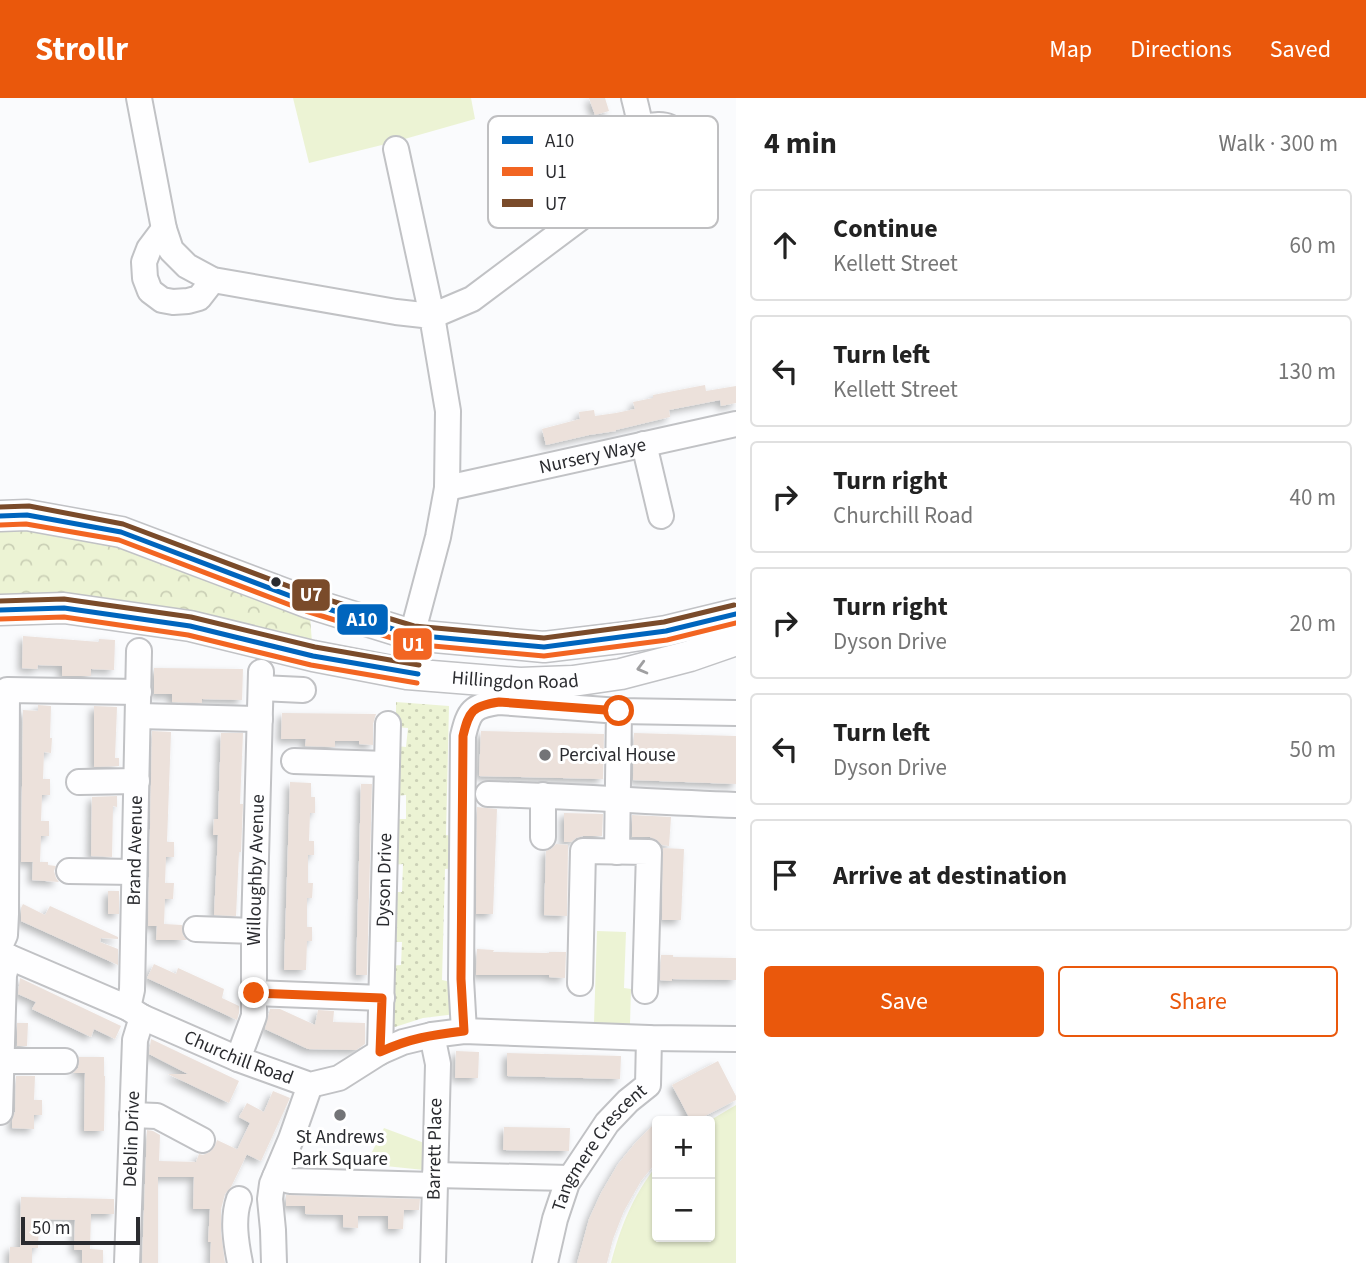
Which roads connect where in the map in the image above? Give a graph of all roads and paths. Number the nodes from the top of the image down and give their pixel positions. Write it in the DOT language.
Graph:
graph roads {
  1 [pos="139,98"];
  2 [pos="634,98"];
  3 [pos="639,116"];
  4 [pos="396,149"];
  5 [pos="566,228"];
  6 [pos="164,229"];
  7 [pos="213,280"];
  8 [pos="432,316"];
  9 [pos="736,424"];
  10 [pos="644,444"];
  11 [pos="447,488"];
  12 [pos="0,516"];
  13 [pos="661,516"];
  14 [pos="0,610"];
  15 [pos="736,614"];
  16 [pos="412,635"];
  17 [pos="736,640"];
  18 [pos="139,651"];
  19 [pos="303,690"];
  20 [pos="139,704"];
  21 [pos="619,711"];
  22 [pos="736,712"];
  23 [pos="3,719"];
  24 [pos="260,719"];
  25 [pos="388,724"];
  26 [pos="294,761"];
  27 [pos="387,764"];
  28 [pos="137,781"];
  29 [pos="79,782"];
  30 [pos="488,794"];
  31 [pos="544,795"];
  32 [pos="616,800"];
  33 [pos="736,805"];
  34 [pos="4,814"];
  35 [pos="543,837"];
  36 [pos="617,852"];
  37 [pos="69,871"];
  38 [pos="134,872"];
  39 [pos="196,929"];
  40 [pos="254,931"];
  41 [pos="3,952"];
  42 [pos="580,983"];
  43 [pos="645,991"];
  44 [pos="254,993"];
  45 [pos="382,998"];
  46 [pos="135,1013"];
  47 [pos="1,1026"];
  48 [pos="464,1031"];
  49 [pos="432,1035"];
  50 [pos="649,1038"];
  51 [pos="736,1039"];
  52 [pos="380,1052"];
  53 [pos="238,1059"];
  54 [pos="1,1061"];
  55 [pos="65,1061"];
  56 [pos="310,1085"];
  57 [pos="0,1112"];
  58 [pos="132,1115"];
  59 [pos="202,1140"];
  60 [pos="275,1177"];
  61 [pos="570,1178"];
  62 [pos="434,1180"];
  63 [pos="239,1199"];
  64 [pos="127,1263"];
  65 [pos="240,1263"];
  66 [pos="274,1263"];
  67 [pos="433,1263"];
  68 [pos="545,1263"];
  1 -- 6 [label="street"];
  2 -- 3 [label="street"];
  4 -- 8 [label="street"];
  5 -- 8 [label="street"];
  6 -- 7 [label="street"];
  6 -- 7 [label="street"];
  7 -- 8 [label="street"];
  8 -- 11 [label="street"];
  9 -- 10 [label="street, Nursery Waye"];
  10 -- 11 [label="street, Nursery Waye"];
  10 -- 13 [label="street"];
  11 -- 16 [label="street"];
  12 -- 16 [label="main road, Hillingdon Road"];
  17 -- 14 [label="main road, Hillingdon Road, one-way"];
  15 -- 16 [label="main road, Hillingdon Road"];
  18 -- 20 [label="street, Brand Avenue"];
  19 -- 24 [label="street, Willoughby Avenue"];
  20 -- 23 [label="street"];
  20 -- 24 [label="street"];
  20 -- 28 [label="street, Brand Avenue"];
  21 -- 22 [label="street"];
  21 -- 32 [label="street"];
  21 -- 48 [label="street"];
  23 -- 34 [label="street"];
  24 -- 40 [label="street, Willoughby Avenue"];
  25 -- 27 [label="street, Dyson Drive"];
  26 -- 27 [label="street"];
  27 -- 45 [label="street, Dyson Drive"];
  28 -- 29 [label="street"];
  28 -- 38 [label="street, Brand Avenue"];
  30 -- 31 [label="street"];
  31 -- 32 [label="street"];
  31 -- 35 [label="street"];
  32 -- 33 [label="street"];
  32 -- 36 [label="street"];
  34 -- 41 [label="street"];
  36 -- 42 [label="street"];
  36 -- 43 [label="street"];
  37 -- 38 [label="street"];
  38 -- 46 [label="street, Brand Avenue"];
  39 -- 40 [label="street"];
  40 -- 44 [label="street, Willoughby Avenue"];
  41 -- 46 [label="street, Churchill Road"];
  41 -- 47 [label="street"];
  44 -- 45 [label="street"];
  44 -- 53 [label="street, Willoughby Avenue"];
  45 -- 52 [label="street, Dyson Drive"];
  46 -- 53 [label="street, Churchill Road"];
  46 -- 58 [label="street, Deblin Drive"];
  47 -- 54 [label="street"];
  48 -- 49 [label="street, Churchill Road"];
  48 -- 50 [label="street, Churchill Road"];
  49 -- 52 [label="street, Churchill Road"];
  49 -- 62 [label="street, Barrett Place"];
  50 -- 51 [label="street, Churchill Road"];
  50 -- 61 [label="street, Tangmere Crescent"];
  52 -- 56 [label="street, Churchill Road"];
  53 -- 56 [label="street, Churchill Road"];
  54 -- 55 [label="street"];
  54 -- 57 [label="street"];
  56 -- 60 [label="street"];
  58 -- 59 [label="street"];
  58 -- 64 [label="street, Deblin Drive"];
  60 -- 62 [label="street"];
  60 -- 66 [label="street"];
  61 -- 62 [label="street"];
  61 -- 68 [label="street, Tangmere Crescent"];
  62 -- 67 [label="street, Barrett Place"];
  63 -- 65 [label="street"];
}
